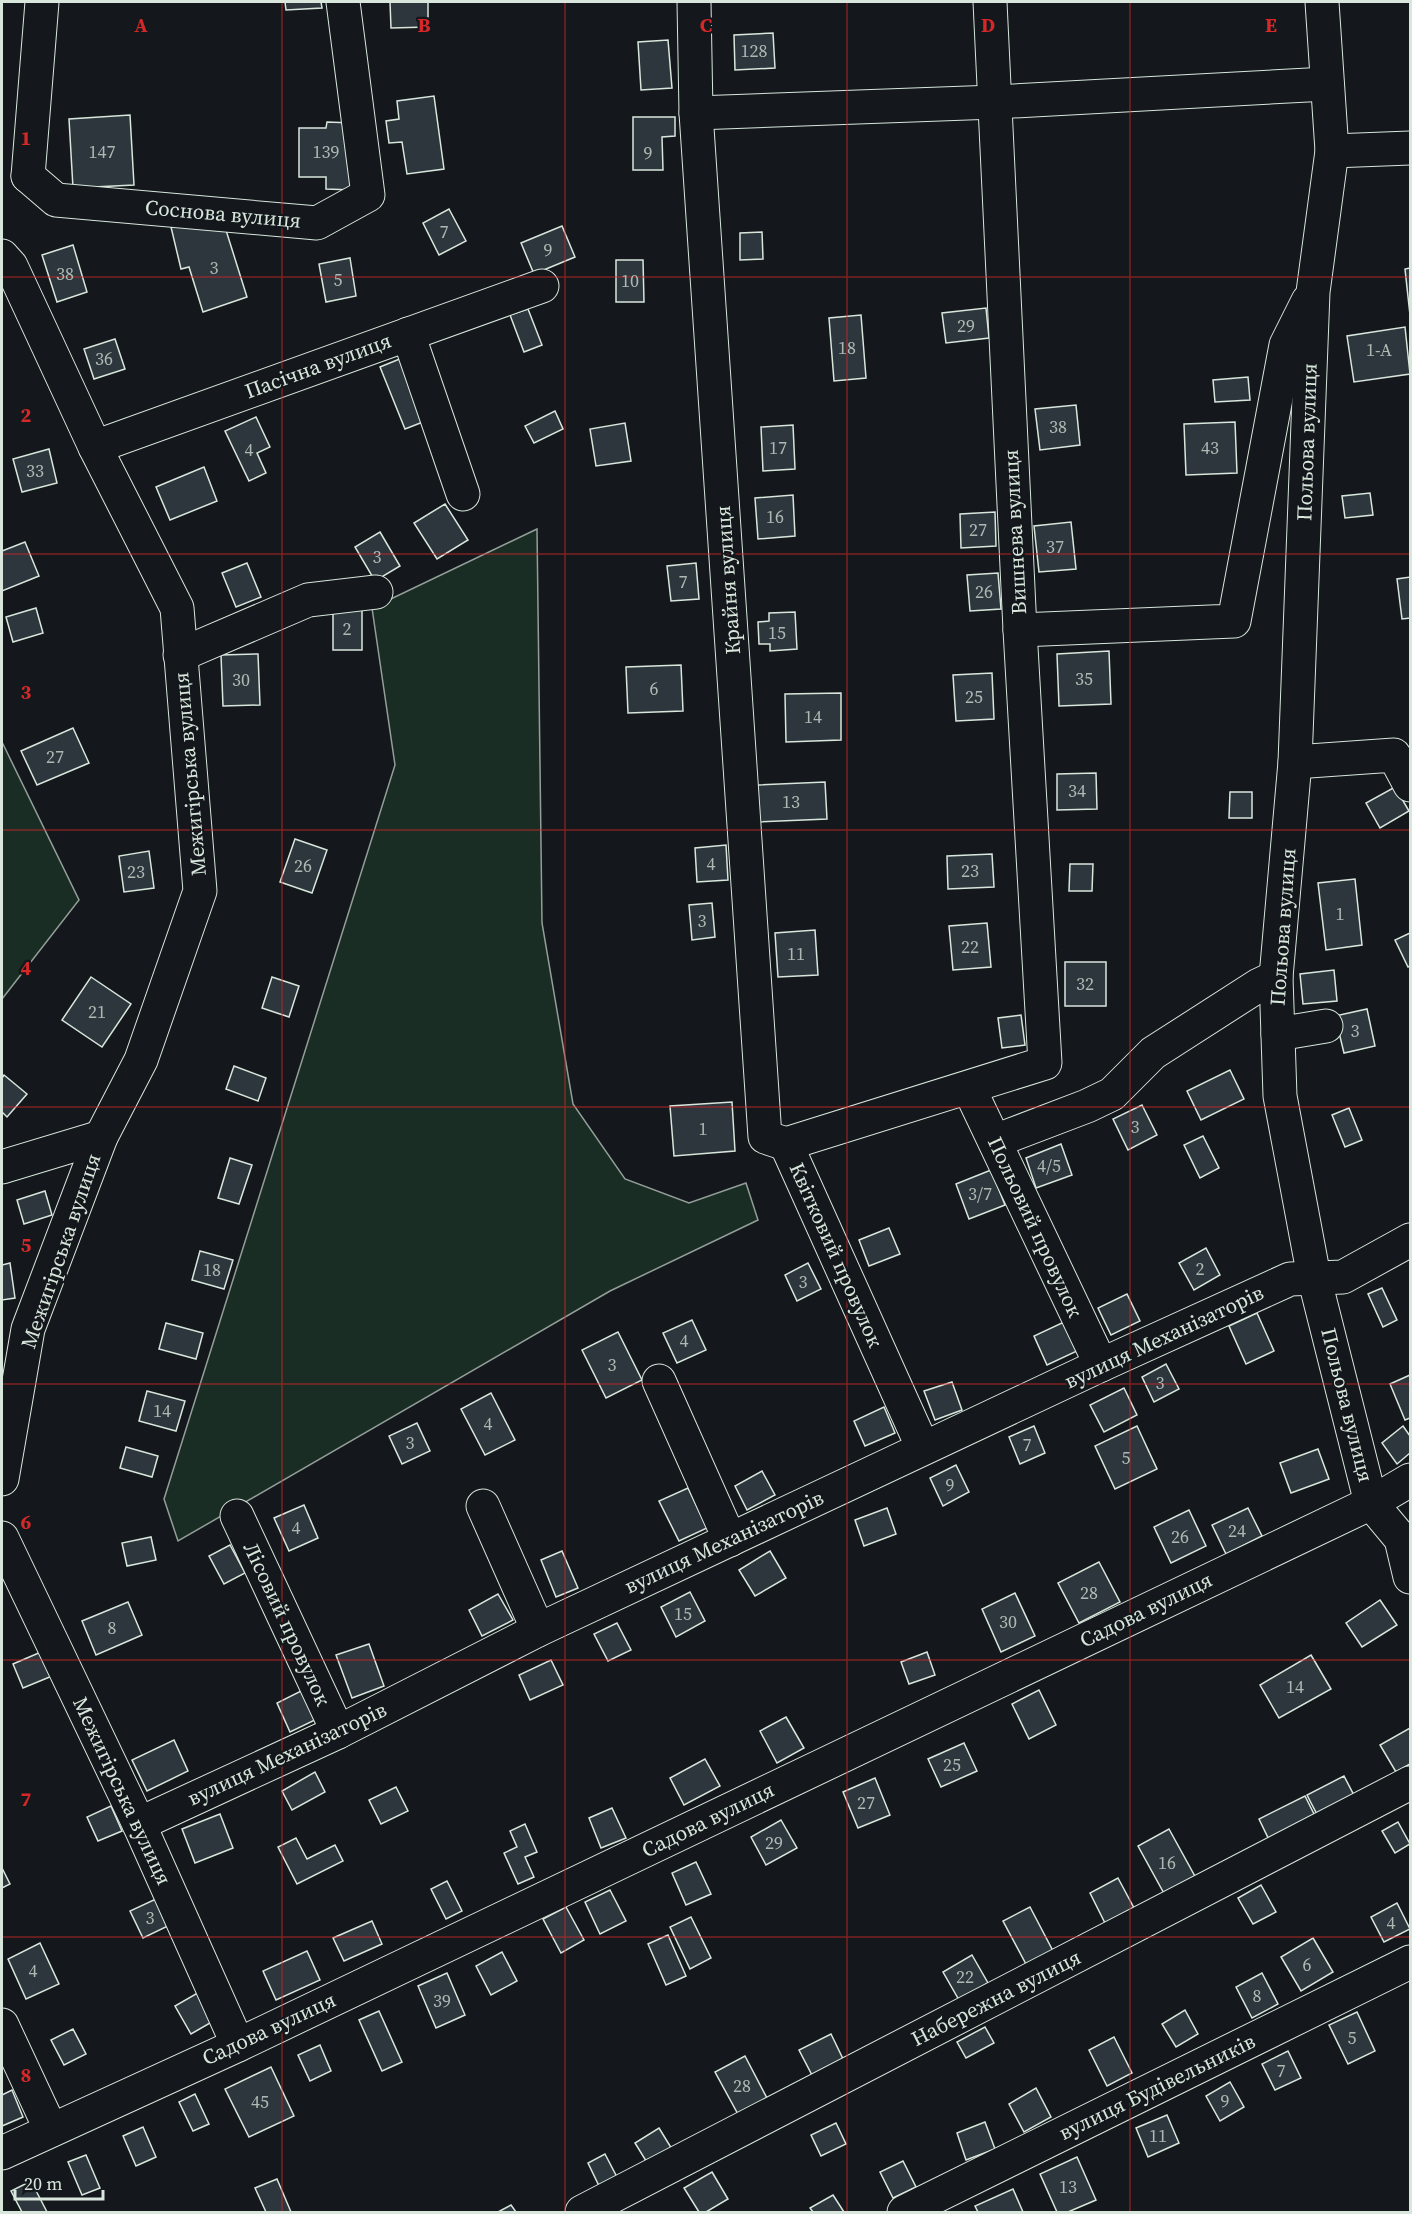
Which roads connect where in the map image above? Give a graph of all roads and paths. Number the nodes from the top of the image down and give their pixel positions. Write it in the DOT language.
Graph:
graph roads {
  1 [pos="42,2"];
  2 [pos="343,2"];
  3 [pos="694,2"];
  4 [pos="990,2"];
  5 [pos="1322,2"];
  6 [pos="1327,84"];
  7 [pos="994,102"];
  8 [pos="696,113"];
  9 [pos="1410,148"];
  10 [pos="1332,151"];
  11 [pos="15,177"];
  12 [pos="2,256"];
  13 [pos="542,286"];
  14 [pos="1313,292"];
  15 [pos="408,334"];
  16 [pos="95,447"];
  17 [pos="463,494"];
  18 [pos="376,592"];
  19 [pos="1020,630"];
  20 [pos="180,655"];
  21 [pos="1295,762"];
  22 [pos="1410,785"];
  23 [pos="1276,977"];
  24 [pos="1326,1026"];
  25 [pos="1278,1034"];
  26 [pos="1045,1063"];
  27 [pos="969,1088"];
  28 [pos="101,1137"];
  29 [pos="1003,1138"];
  30 [pos="786,1144"];
  31 [pos="2,1167"];
  32 [pos="1410,1240"];
  33 [pos="1314,1277"];
  34 [pos="1101,1365"];
  35 [pos="659,1381"];
  36 [pos="923,1448"];
  37 [pos="2,1479"];
  38 [pos="1410,1480"];
  39 [pos="1371,1503"];
  40 [pos="483,1506"];
  41 [pos="237,1516"];
  42 [pos="2,1538"];
  43 [pos="730,1540"];
  44 [pos="1410,1577"];
  45 [pos="538,1630"];
  46 [pos="338,1732"];
  47 [pos="1410,1783"];
  48 [pos="139,1824"];
  49 [pos="1410,1962"];
  50 [pos="2,2025"];
  51 [pos="238,2045"];
  52 [pos="51,2130"];
  53 [pos="2,2153"];
  54 [pos="582,2212"];
  55 [pos="904,2212"];
  1 -- 11 [label="street"];
  2 -- 11 [label="street, Соснова вулиця"];
  3 -- 8 [label="street, Крайня вулиця"];
  4 -- 7 [label="street, Вишнева вулиця"];
  5 -- 6 [label="street, Польова вулиця"];
  6 -- 7 [label="street"];
  6 -- 10 [label="street, Польова вулиця"];
  7 -- 8 [label="street"];
  7 -- 19 [label="street, Вишнева вулиця"];
  8 -- 30 [label="street, Крайня вулиця"];
  9 -- 10 [label="street"];
  10 -- 14 [label="street, Польова вулиця"];
  12 -- 16 [label="street, Межигірська вулиця"];
  13 -- 15 [label="street, Пасічна вулиця"];
  14 -- 19 [label="street, Польова вулиця"];
  14 -- 21 [label="street, Польова вулиця"];
  15 -- 16 [label="street, Пасічна вулиця"];
  15 -- 17 [label="street"];
  16 -- 20 [label="street, Межигірська вулиця"];
  18 -- 20 [label="street"];
  19 -- 26 [label="street, Вишнева вулиця"];
  20 -- 28 [label="street, Межигірська вулиця"];
  21 -- 22 [label="street"];
  21 -- 23 [label="street, Польова вулиця"];
  23 -- 25 [label="street, Польова вулиця"];
  23 -- 29 [label="street"];
  24 -- 25 [label="street"];
  25 -- 33 [label="street, Польова вулиця"];
  26 -- 27 [label="street, Квітковий провулок"];
  27 -- 30 [label="street, Квітковий провулок"];
  27 -- 34 [label="street, Польовий провулок"];
  28 -- 31 [label="street"];
  28 -- 37 [label="street, Межигірська вулиця"];
  30 -- 36 [label="street, Квітковий провулок"];
  32 -- 33 [label="street, вулиця Механізаторів"];
  33 -- 34 [label="street, вулиця Механізаторів"];
  33 -- 39 [label="street, Польова вулиця"];
  34 -- 36 [label="street, вулиця Механізаторів"];
  35 -- 43 [label="street"];
  36 -- 43 [label="street, вулиця Механізаторів"];
  38 -- 39 [label="street, Садова вулиця"];
  39 -- 44 [label="street, Польова вулиця"];
  39 -- 51 [label="street, Садова вулиця"];
  40 -- 45 [label="street"];
  41 -- 46 [label="street, Лісовий провулок"];
  42 -- 48 [label="street, Межигірська вулиця"];
  43 -- 45 [label="street, вулиця Механізаторів"];
  45 -- 46 [label="street, вулиця Механізаторів"];
  46 -- 48 [label="street, вулиця Механізаторів"];
  47 -- 54 [label="street, Набережна вулиця"];
  48 -- 51 [label="street, Межигірська вулиця"];
  49 -- 55 [label="street, вулиця Будівельників"];
  50 -- 52 [label="street"];
  51 -- 52 [label="street, Садова вулиця"];
  52 -- 53 [label="street, Садова вулиця"];
}
